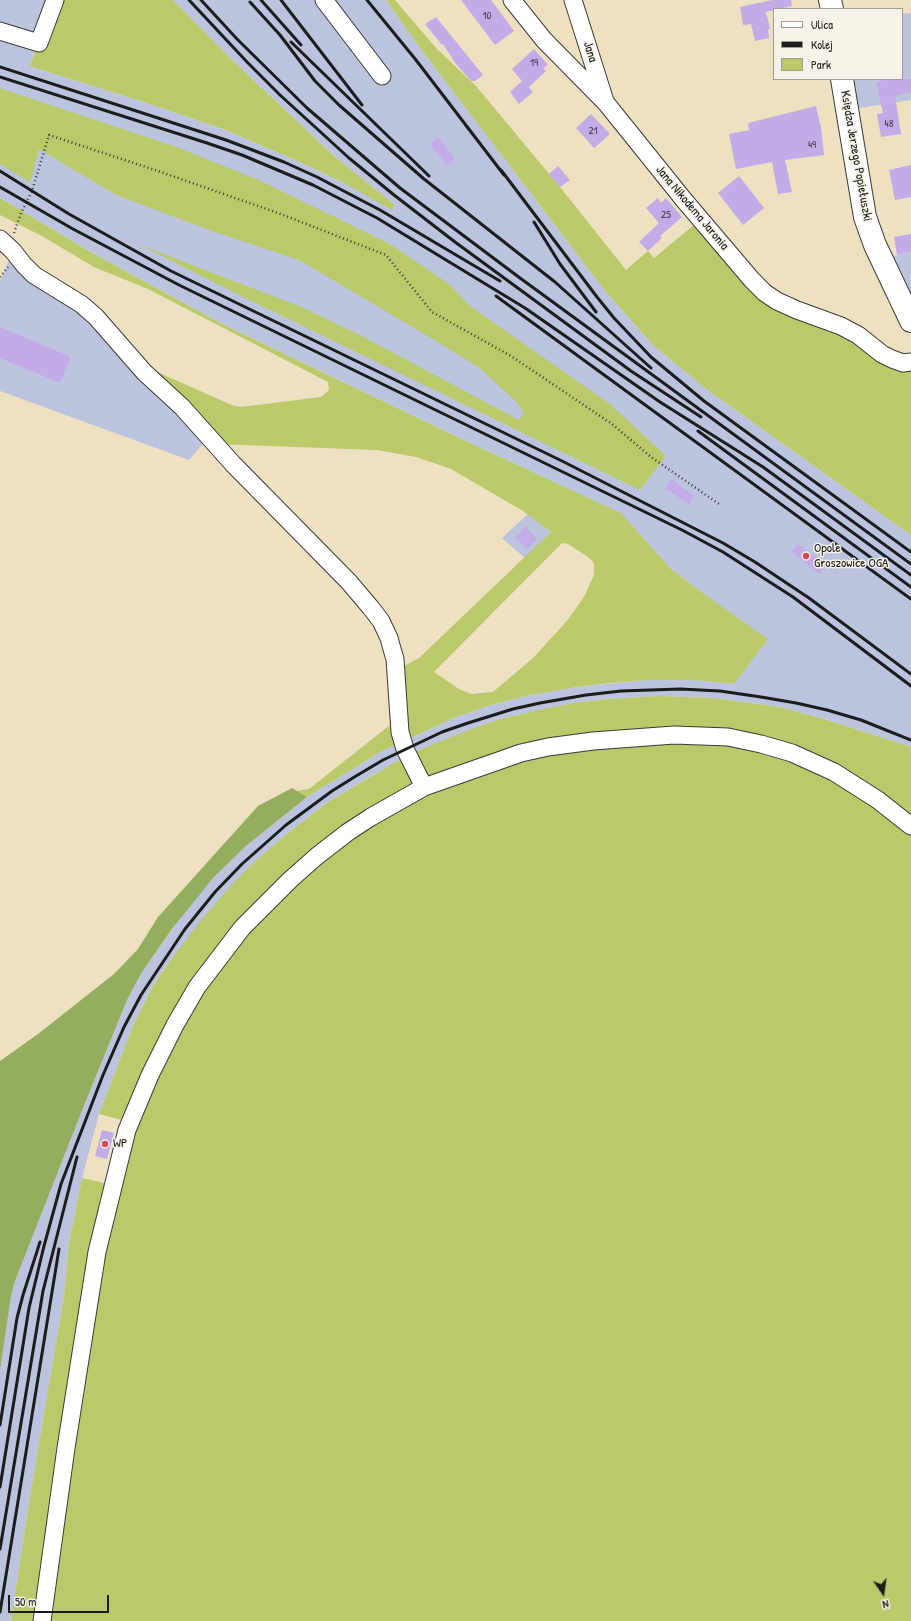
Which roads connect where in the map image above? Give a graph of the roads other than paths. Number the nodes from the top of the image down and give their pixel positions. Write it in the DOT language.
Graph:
graph roads {
  1 [pos="55,0"];
  2 [pos="324,0"];
  3 [pos="512,0"];
  4 [pos="573,0"];
  5 [pos="0,30"];
  6 [pos="382,76"];
  7 [pos="842,80"];
  8 [pos="606,103"];
  9 [pos="5,243"];
  10 [pos="911,321"];
  11 [pos="911,362"];
  12 [pos="424,788"];
  13 [pos="911,826"];
  14 [pos="42,1621"];
  1 -- 5 [label="street"];
  2 -- 6 [label="street"];
  3 -- 8 [label="street, Jana Nikodema Jaronia"];
  4 -- 8 [label="street, Jana"];
  7 -- 10 [label="main road, Księdza Jerzego Popiełuszki"];
  8 -- 11 [label="street, Jana Nikodema Jaronia"];
  9 -- 12 [label="street"];
  12 -- 13 [label="street"];
  12 -- 14 [label="street"];
}
